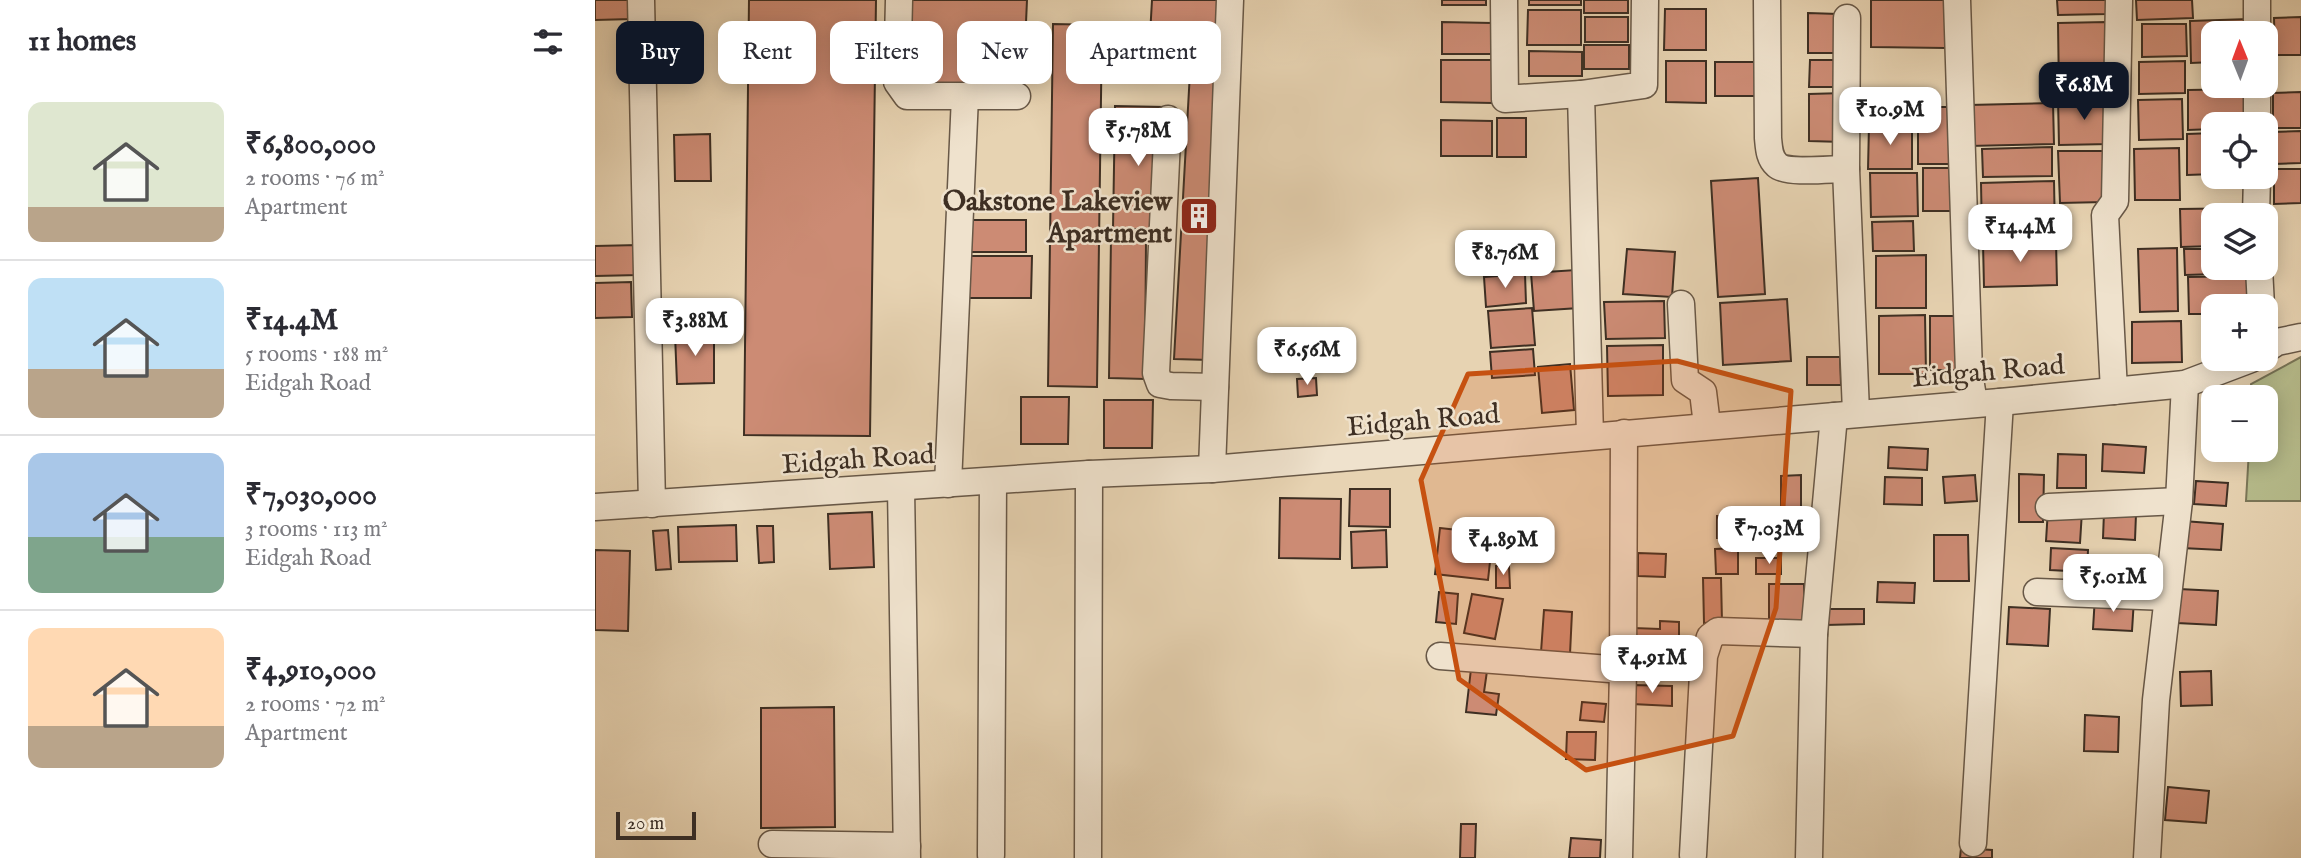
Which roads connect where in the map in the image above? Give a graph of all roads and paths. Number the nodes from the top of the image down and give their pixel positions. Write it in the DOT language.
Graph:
graph roads {
  1 [pos="641,0"];
  2 [pos="899,0"];
  3 [pos="1230,0"];
  4 [pos="1504,0"];
  5 [pos="1645,0"];
  6 [pos="1767,0"];
  7 [pos="1957,0"];
  8 [pos="2119,0"];
  9 [pos="2257,0"];
  10 [pos="1847,18"];
  11 [pos="2257,21"];
  12 [pos="1581,94"];
  13 [pos="965,96"];
  14 [pos="1017,96"];
  15 [pos="1168,119"];
  16 [pos="1846,169"];
  17 [pos="1681,304"];
  18 [pos="2301,337"];
  19 [pos="2278,342"];
  20 [pos="2219,371"];
  21 [pos="2185,384"];
  22 [pos="1215,387"];
  23 [pos="2113,391"];
  24 [pos="1987,402"];
  25 [pos="1845,414"];
  26 [pos="1707,425"];
  27 [pos="1623,433"];
  28 [pos="1590,436"];
  29 [pos="1212,469"];
  30 [pos="1089,474"];
  31 [pos="993,481"];
  32 [pos="948,484"];
  33 [pos="901,488"];
  34 [pos="2179,501"];
  35 [pos="652,504"];
  36 [pos="595,507"];
  37 [pos="2049,507"];
  38 [pos="2037,592"];
  39 [pos="2167,597"];
  40 [pos="1814,634"];
  41 [pos="1440,656"];
  42 [pos="1623,670"];
  43 [pos="1973,843"];
  44 [pos="772,844"];
  45 [pos="907,852"];
  46 [pos="991,855"];
  47 [pos="1693,855"];
  48 [pos="1088,858"];
  49 [pos="1619,858"];
  50 [pos="1809,858"];
  51 [pos="2147,858"];
  1 -- 35 [label="street"];
  2 -- 13 [label="street"];
  3 -- 22 [label="street"];
  4 -- 12 [label="street"];
  5 -- 12 [label="street"];
  6 -- 16 [label="street"];
  7 -- 24 [label="street"];
  8 -- 23 [label="street"];
  9 -- 11 [label="street"];
  10 -- 16 [label="street"];
  12 -- 28 [label="street"];
  13 -- 14 [label="street"];
  13 -- 32 [label="street"];
  15 -- 22 [label="street"];
  16 -- 25 [label="street"];
  17 -- 26 [label="street"];
  18 -- 19 [label="street"];
  20 -- 21 [label="street, Eidgah Road"];
  21 -- 23 [label="street, Eidgah Road"];
  21 -- 34 [label="street"];
  22 -- 29 [label="street"];
  23 -- 24 [label="street, Eidgah Road"];
  24 -- 25 [label="street, Eidgah Road"];
  24 -- 43 [label="street"];
  25 -- 26 [label="street, Eidgah Road"];
  25 -- 40 [label="street"];
  26 -- 27 [label="street, Eidgah Road"];
  27 -- 28 [label="street, Eidgah Road"];
  27 -- 42 [label="street"];
  28 -- 29 [label="street, Eidgah Road"];
  29 -- 30 [label="street, Eidgah Road"];
  30 -- 31 [label="street, Eidgah Road"];
  30 -- 48 [label="street"];
  31 -- 32 [label="street, Eidgah Road"];
  31 -- 46 [label="street"];
  32 -- 33 [label="street, Eidgah Road"];
  33 -- 35 [label="street, Eidgah Road"];
  33 -- 45 [label="street"];
  34 -- 37 [label="street"];
  34 -- 39 [label="street"];
  35 -- 36 [label="street, Eidgah Road"];
  38 -- 39 [label="street"];
  39 -- 51 [label="street"];
  40 -- 47 [label="street"];
  40 -- 50 [label="street"];
  41 -- 42 [label="street"];
  42 -- 49 [label="street"];
  44 -- 45 [label="street"];
}
